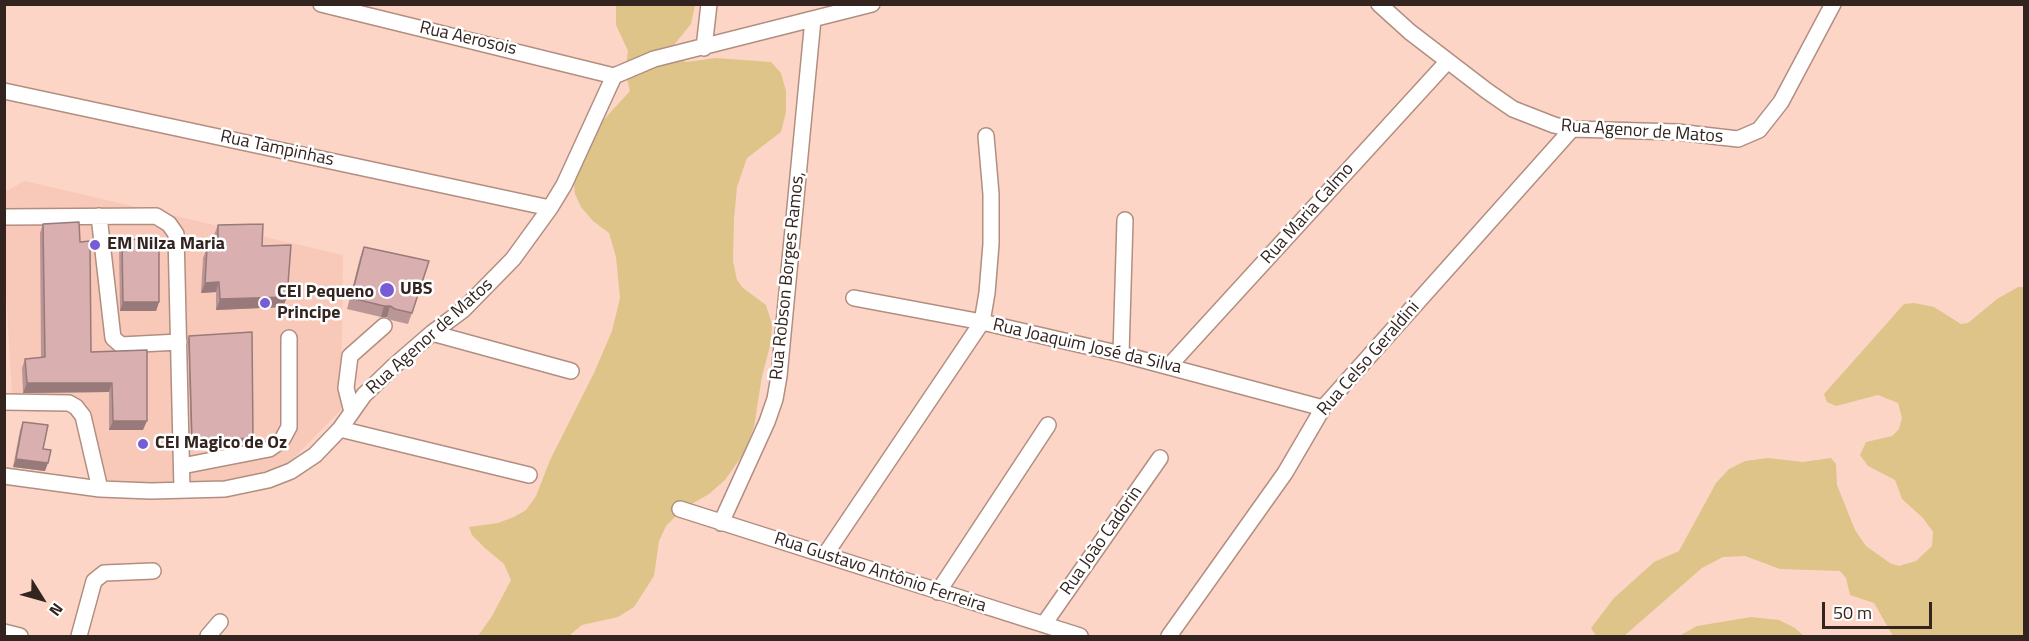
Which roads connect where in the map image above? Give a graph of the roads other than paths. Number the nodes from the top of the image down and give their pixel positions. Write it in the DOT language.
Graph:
graph roads {
  1 [pos="321,4"];
  2 [pos="709,4"];
  3 [pos="872,4"];
  4 [pos="1379,4"];
  5 [pos="1833,4"];
  6 [pos="813,19"];
  7 [pos="704,48"];
  8 [pos="1447,62"];
  9 [pos="614,76"];
  10 [pos="4,91"];
  11 [pos="1572,129"];
  12 [pos="986,136"];
  13 [pos="550,208"];
  14 [pos="99,216"];
  15 [pos="4,217"];
  16 [pos="1125,220"];
  17 [pos="854,298"];
  18 [pos="982,322"];
  19 [pos="384,326"];
  20 [pos="432,333"];
  21 [pos="289,338"];
  22 [pos="179,342"];
  23 [pos="1121,354"];
  24 [pos="1169,366"];
  25 [pos="571,371"];
  26 [pos="4,402"];
  27 [pos="1323,408"];
  28 [pos="352,412"];
  29 [pos="1048,425"];
  30 [pos="340,429"];
  31 [pos="1160,458"];
  32 [pos="182,466"];
  33 [pos="529,475"];
  34 [pos="4,476"];
  35 [pos="100,489"];
  36 [pos="182,490"];
  37 [pos="680,509"];
  38 [pos="721,523"];
  39 [pos="825,555"];
  40 [pos="153,571"];
  41 [pos="938,592"];
  42 [pos="220,622"];
  43 [pos="1044,624"];
  44 [pos="4,632"];
  45 [pos="20,636"];
  46 [pos="79,636"];
  47 [pos="208,636"];
  48 [pos="1080,636"];
  49 [pos="1169,636"];
  1 -- 9 [label="street, Rua Aerosois"];
  2 -- 7 [label="street"];
  3 -- 6 [label="street"];
  4 -- 8 [label="street, Rua Agenor de Matos"];
  5 -- 11 [label="street, Rua Agenor de Matos"];
  6 -- 7 [label="street"];
  6 -- 38 [label="street, Rua Robson Borges Ramos,"];
  7 -- 9 [label="street"];
  8 -- 11 [label="street, Rua Agenor de Matos"];
  8 -- 24 [label="street, Rua Maria Calmo"];
  9 -- 13 [label="street, Rua Agenor de Matos"];
  10 -- 13 [label="street, Rua Tampinhas"];
  11 -- 27 [label="street, Rua Celso Geraldini"];
  12 -- 18 [label="street"];
  13 -- 20 [label="street, Rua Agenor de Matos"];
  14 -- 15 [label="street"];
  14 -- 22 [label="street"];
  14 -- 22 [label="street"];
  16 -- 23 [label="street"];
  17 -- 18 [label="street"];
  18 -- 23 [label="street, Rua Joaquim José da Silva"];
  18 -- 39 [label="street, Rua Joaquim José da Silva"];
  19 -- 28 [label="street"];
  20 -- 25 [label="street"];
  20 -- 28 [label="street, Rua Agenor de Matos"];
  21 -- 32 [label="street"];
  22 -- 32 [label="street"];
  23 -- 24 [label="street, Rua Joaquim José da Silva"];
  24 -- 27 [label="street, Rua Joaquim José da Silva"];
  26 -- 35 [label="street"];
  27 -- 49 [label="street, Rua Celso Geraldini"];
  28 -- 30 [label="street, Rua Agenor de Matos"];
  29 -- 41 [label="street"];
  30 -- 33 [label="street"];
  30 -- 36 [label="street, Rua Agenor de Matos"];
  31 -- 43 [label="street, Rua João Cadorin"];
  32 -- 36 [label="street"];
  34 -- 35 [label="street, Rua Agenor de Matos"];
  35 -- 36 [label="street, Rua Agenor de Matos"];
  37 -- 38 [label="street, Rua Gustavo Antônio Ferreira"];
  38 -- 39 [label="street, Rua Gustavo Antônio Ferreira"];
  39 -- 41 [label="street, Rua Gustavo Antônio Ferreira"];
  40 -- 46 [label="street"];
  41 -- 43 [label="street, Rua Gustavo Antônio Ferreira"];
  42 -- 47 [label="street"];
  43 -- 48 [label="street, Rua Gustavo Antônio Ferreira"];
  44 -- 45 [label="street"];
}
